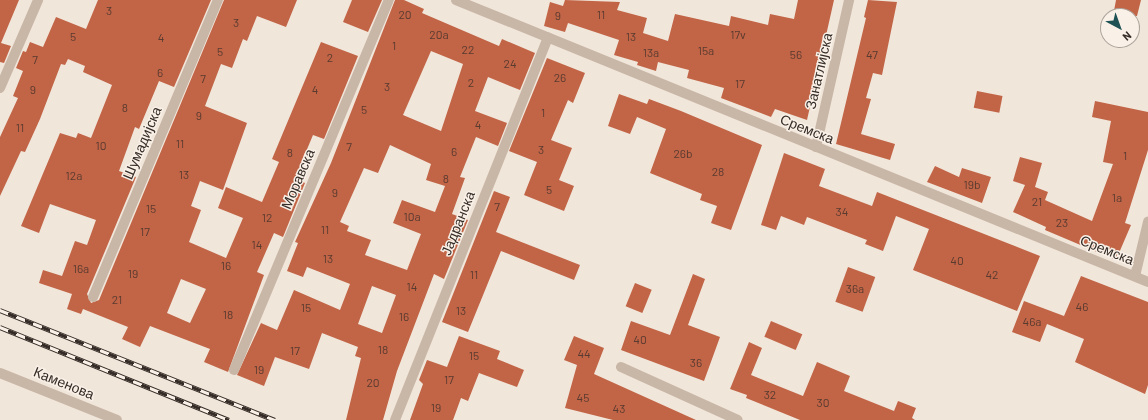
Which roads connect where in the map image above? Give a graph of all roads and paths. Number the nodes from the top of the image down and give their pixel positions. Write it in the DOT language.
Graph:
graph roads {
  1 [pos="38,0"];
  2 [pos="218,0"];
  3 [pos="389,0"];
  4 [pos="456,0"];
  5 [pos="849,0"];
  6 [pos="548,37"];
  7 [pos="0,88"];
  8 [pos="816,147"];
  9 [pos="1148,222"];
  10 [pos="1135,276"];
  11 [pos="1148,282"];
  12 [pos="93,298"];
  13 [pos="621,367"];
  14 [pos="234,370"];
  15 [pos="0,373"];
  16 [pos="117,420"];
  17 [pos="395,420"];
  18 [pos="738,420"];
  1 -- 7 [label="street"];
  2 -- 12 [label="street, Шумадијска"];
  3 -- 14 [label="street, Моравска"];
  4 -- 6 [label="street, Сремска"];
  5 -- 8 [label="street, Занатлијска"];
  6 -- 8 [label="street, Сремска"];
  6 -- 17 [label="street, Јадранска"];
  8 -- 10 [label="street, Сремска"];
  9 -- 10 [label="street"];
  10 -- 11 [label="street, Сремска"];
  13 -- 18 [label="street"];
  15 -- 16 [label="street, Каменова"];
}
